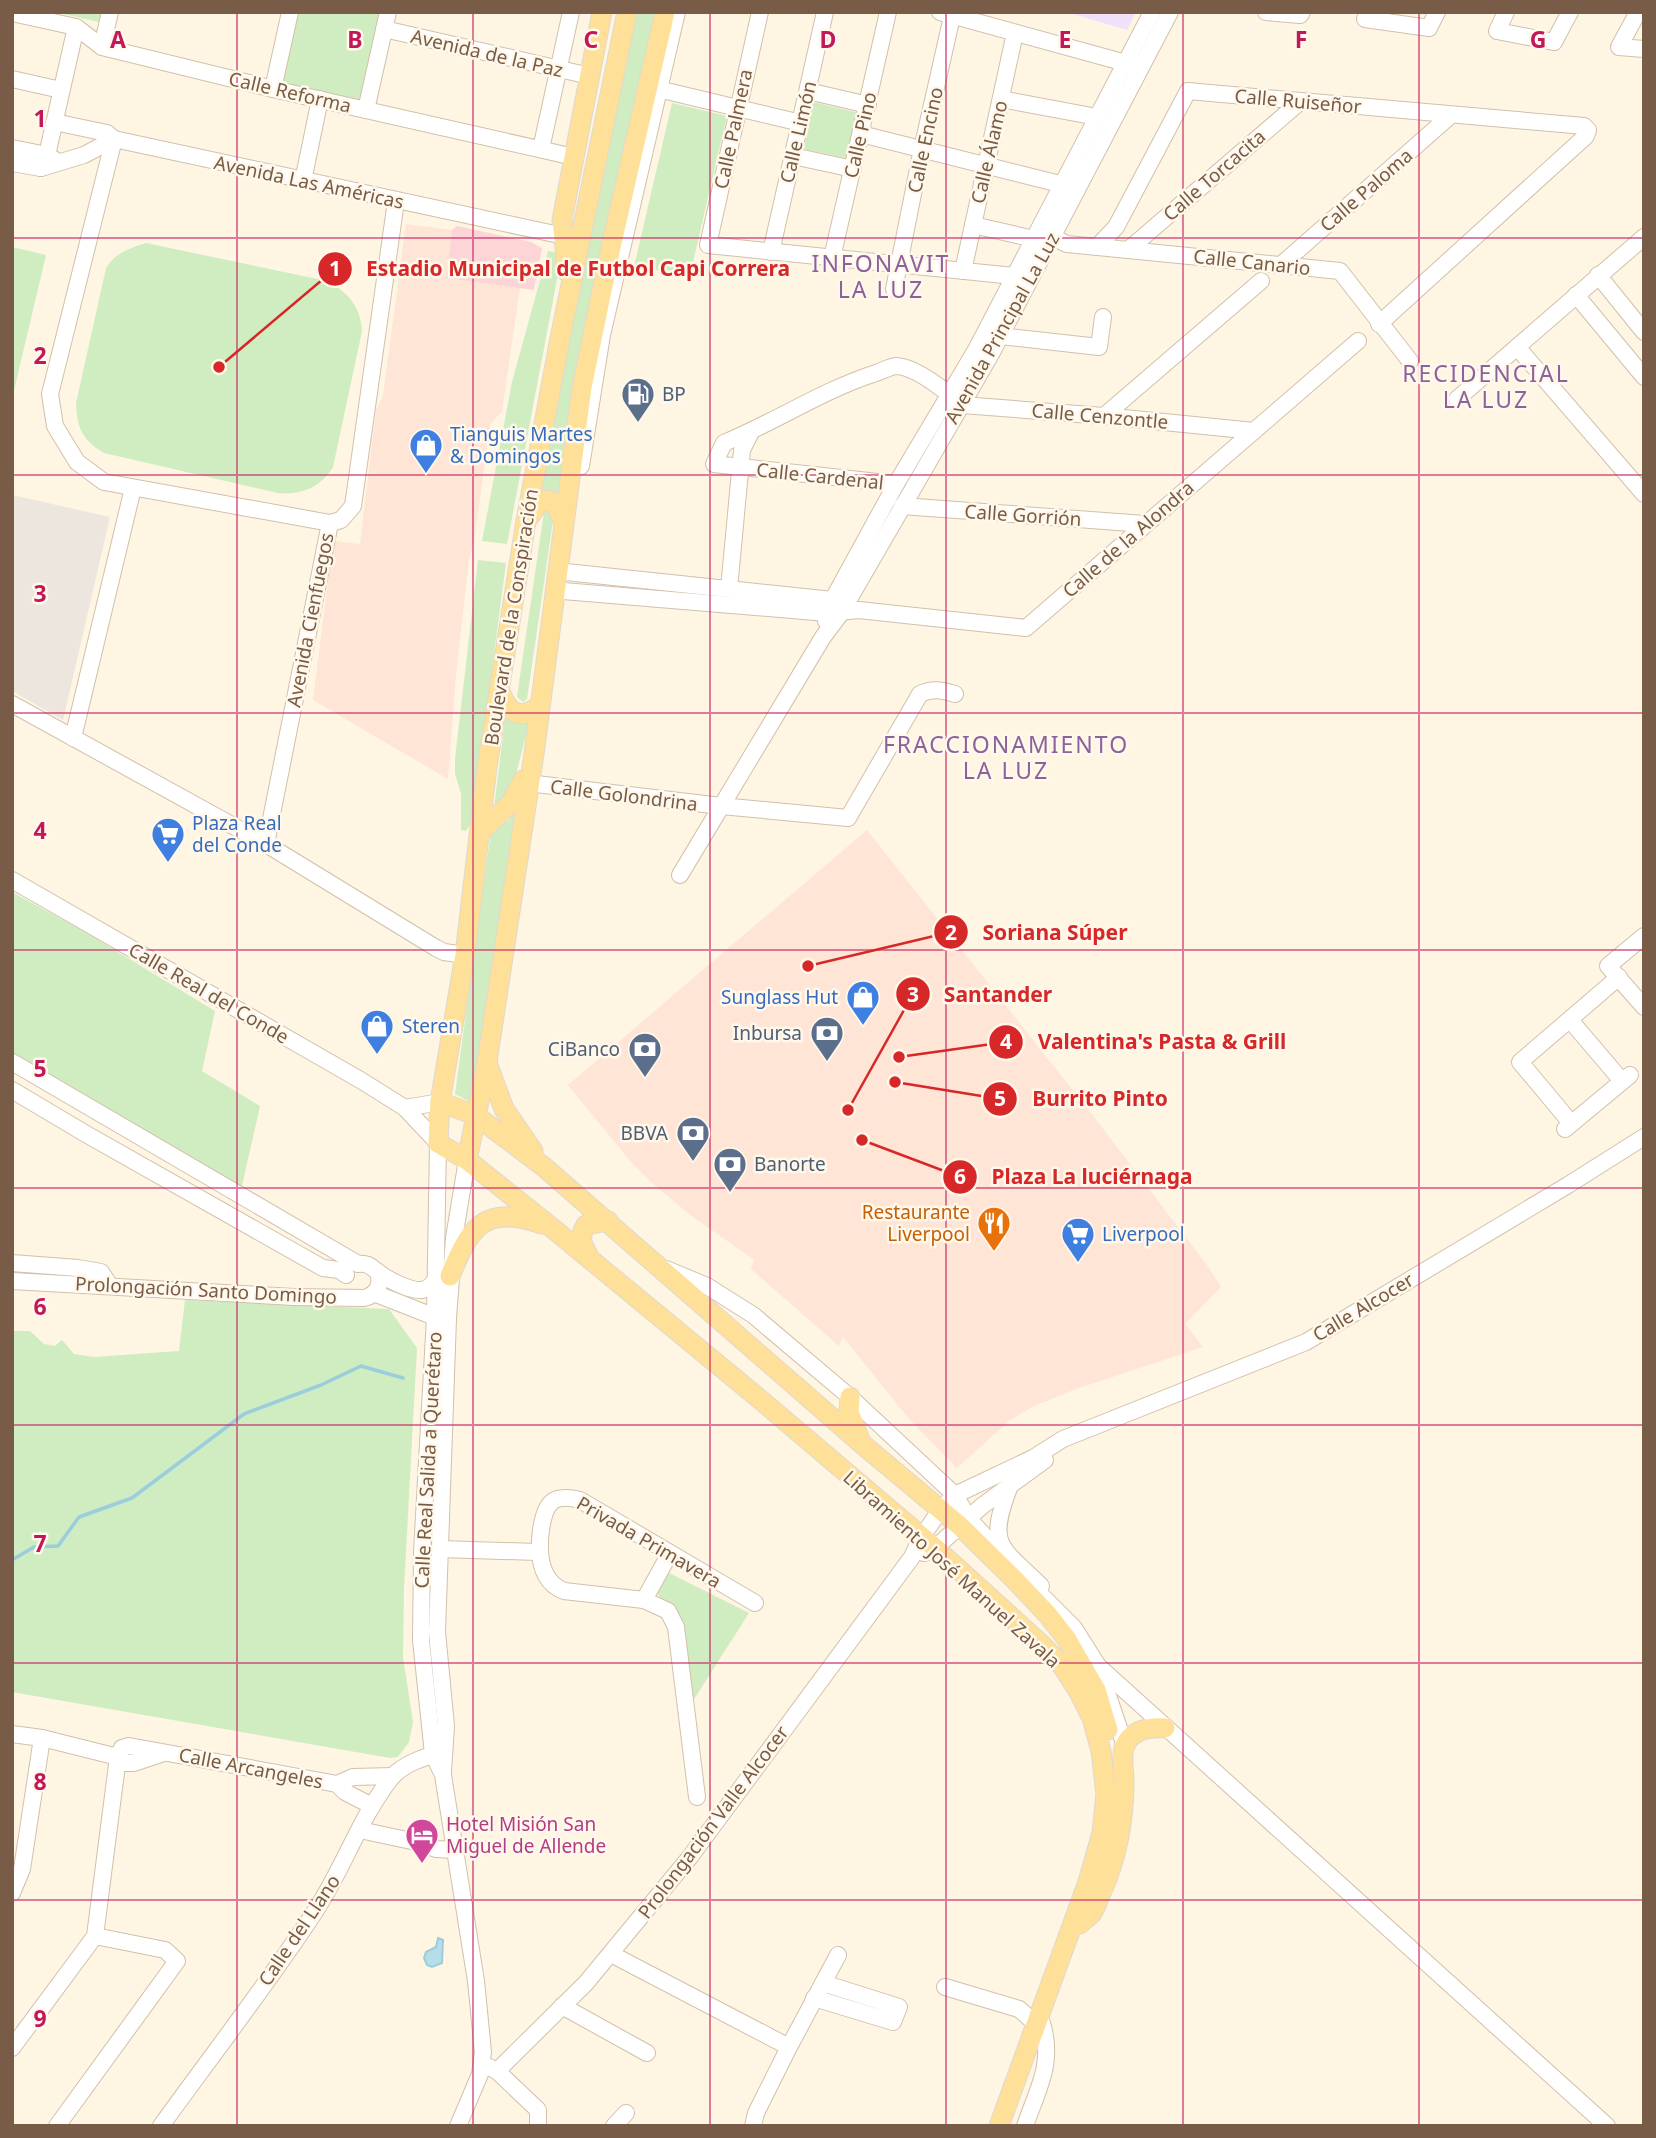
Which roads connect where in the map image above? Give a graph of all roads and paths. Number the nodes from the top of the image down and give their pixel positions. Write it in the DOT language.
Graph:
graph roads {
  1 [pos="110,12"];
  2 [pos="290,12"];
  3 [pos="388,12"];
  4 [pos="571,12"];
  5 [pos="602,12"];
  6 [pos="627,12"];
  7 [pos="665,12"];
  8 [pos="677,12"];
  9 [pos="760,12"];
  10 [pos="825,12"];
  11 [pos="888,12"];
  12 [pos="1152,12"];
  13 [pos="1170,12"];
  14 [pos="1266,12"];
  15 [pos="1302,12"];
  16 [pos="1368,12"];
  17 [pos="1437,12"];
  18 [pos="1506,12"];
  19 [pos="1570,12"];
  20 [pos="1638,12"];
  21 [pos="12,13"];
  22 [pos="949,13"];
  23 [pos="76,27"];
  24 [pos="384,29"];
  25 [pos="1016,33"];
  26 [pos="102,47"];
  27 [pos="1644,49"];
  28 [pos="1133,65"];
  29 [pos="559,69"];
  30 [pos="590,76"];
  31 [pos="12,79"];
  32 [pos="273,89"];
  33 [pos="658,89"];
  34 [pos="61,90"];
  35 [pos="808,91"];
  36 [pos="320,99"];
  37 [pos="1001,99"];
  38 [pos="1301,101"];
  39 [pos="868,105"];
  40 [pos="737,108"];
  41 [pos="366,110"];
  42 [pos="1451,115"];
  43 [pos="1097,117"];
  44 [pos="54,122"];
  45 [pos="801,123"];
  46 [pos="861,134"];
  47 [pos="114,139"];
  48 [pos="12,148"];
  49 [pos="541,149"];
  50 [pos="922,149"];
  51 [pos="793,156"];
  52 [pos="574,157"];
  53 [pos="49,161"];
  54 [pos="12,163"];
  55 [pos="985,165"];
  56 [pos="853,169"];
  57 [pos="303,181"];
  58 [pos="1070,186"];
  59 [pos="396,201"];
  60 [pos="973,225"];
  61 [pos="564,236"];
  62 [pos="1052,237"];
  63 [pos="1644,237"];
  64 [pos="1034,239"];
  65 [pos="1097,247"];
  66 [pos="1128,250"];
  67 [pos="771,252"];
  68 [pos="832,258"];
  69 [pos="899,265"];
  70 [pos="1281,265"];
  71 [pos="963,271"];
  72 [pos="1598,275"];
  73 [pos="1014,276"];
  74 [pos="1261,281"];
  75 [pos="894,289"];
  76 [pos="1576,295"];
  77 [pos="1103,317"];
  78 [pos="1379,324"];
  79 [pos="1644,332"];
  80 [pos="1000,336"];
  81 [pos="560,338"];
  82 [pos="1358,341"];
  83 [pos="1517,347"];
  84 [pos="1409,361"];
  85 [pos="1644,377"];
  86 [pos="1458,399"];
  87 [pos="956,400"];
  88 [pos="1104,416"];
  89 [pos="1254,431"];
  90 [pos="751,432"];
  91 [pos="740,467"];
  92 [pos="897,484"];
  93 [pos="133,488"];
  94 [pos="1644,494"];
  95 [pos="902,506"];
  96 [pos="563,520"];
  97 [pos="526,521"];
  98 [pos="330,523"];
  99 [pos="1145,524"];
  100 [pos="566,572"];
  101 [pos="699,586"];
  102 [pos="729,589"];
  103 [pos="563,591"];
  104 [pos="698,603"];
  105 [pos="842,608"];
  106 [pos="544,675"];
  107 [pos="500,692"];
  108 [pos="955,694"];
  109 [pos="12,704"];
  110 [pos="540,705"];
  111 [pos="73,738"];
  112 [pos="534,754"];
  113 [pos="528,783"];
  114 [pos="721,806"];
  115 [pos="480,832"];
  116 [pos="266,844"];
  117 [pos="680,875"];
  118 [pos="12,880"];
  119 [pos="1644,936"];
  120 [pos="465,955"];
  121 [pos="1619,977"];
  122 [pos="1644,1007"];
  123 [pos="1570,1020"];
  124 [pos="12,1062"];
  125 [pos="486,1062"];
  126 [pos="12,1090"];
  127 [pos="440,1102"];
  128 [pos="405,1108"];
  129 [pos="475,1115"];
  130 [pos="1644,1136"];
  131 [pos="438,1143"];
  132 [pos="467,1160"];
  133 [pos="544,1167"];
  134 [pos="608,1221"];
  135 [pos="551,1227"];
  136 [pos="590,1259"];
  137 [pos="12,1263"];
  138 [pos="323,1268"];
  139 [pos="663,1269"];
  140 [pos="378,1272"];
  141 [pos="350,1273"];
  142 [pos="443,1278"];
  143 [pos="12,1280"];
  144 [pos="110,1286"];
  145 [pos="366,1295"];
  146 [pos="325,1297"];
  147 [pos="442,1318"];
  148 [pos="850,1397"];
  149 [pos="1063,1439"];
  150 [pos="862,1444"];
  151 [pos="1009,1487"];
  152 [pos="955,1495"];
  153 [pos="941,1510"];
  154 [pos="964,1523"];
  155 [pos="928,1543"];
  156 [pos="440,1549"];
  157 [pos="538,1552"];
  158 [pos="670,1553"];
  159 [pos="644,1600"];
  160 [pos="755,1603"];
  161 [pos="1058,1611"];
  162 [pos="1098,1666"];
  163 [pos="1165,1728"];
  164 [pos="12,1734"];
  165 [pos="42,1738"];
  166 [pos="1125,1746"];
  167 [pos="439,1754"];
  168 [pos="118,1757"];
  169 [pos="393,1776"];
  170 [pos="337,1784"];
  171 [pos="697,1797"];
  172 [pos="372,1806"];
  173 [pos="360,1830"];
  174 [pos="455,1850"];
  175 [pos="12,1893"];
  176 [pos="1080,1924"];
  177 [pos="95,1936"];
  178 [pos="611,1954"];
  179 [pos="838,1955"];
  180 [pos="823,1983"];
  181 [pos="945,1987"];
  182 [pos="814,1998"];
  183 [pos="562,2007"];
  184 [pos="1039,2024"];
  185 [pos="789,2047"];
  186 [pos="12,2048"];
  187 [pos="647,2053"];
  188 [pos="481,2063"];
  189 [pos="497,2071"];
  190 [pos="626,2113"];
  191 [pos="57,2126"];
  192 [pos="161,2126"];
  193 [pos="457,2126"];
  194 [pos="538,2126"];
  195 [pos="614,2126"];
  196 [pos="753,2126"];
  197 [pos="999,2126"];
  198 [pos="1005,2126"];
  199 [pos="1025,2126"];
  200 [pos="1607,2126"];
  1 -- 26 [label="street"];
  2 -- 32 [label="street"];
  3 -- 24 [label="street"];
  4 -- 29 [label="street"];
  5 -- 30 [label="main road"];
  6 -- 81 [label="main road, Boulevard de la Conspiración"];
  7 -- 96 [label="main road, Boulevard de la Conspiración"];
  8 -- 33 [label="street"];
  9 -- 40 [label="street, Calle Palmera"];
  10 -- 35 [label="street, Calle Limón"];
  11 -- 39 [label="street, Calle Pino"];
  12 -- 28 [label="street, Avenida Principal La Luz"];
  13 -- 28 [label="street, Avenida Principal La Luz"];
  14 -- 15 [label="street"];
  16 -- 17 [label="street"];
  18 -- 19 [label="street"];
  20 -- 27 [label="street"];
  21 -- 23 [label="street, Calle Reforma"];
  22 -- 25 [label="street"];
  22 -- 50 [label="street, Calle Encino"];
  23 -- 26 [label="street, Calle Reforma"];
  23 -- 34 [label="street"];
  24 -- 29 [label="street, Avenida de la Paz"];
  24 -- 41 [label="street"];
  25 -- 28 [label="street"];
  25 -- 37 [label="street, Calle Álamo"];
  26 -- 32 [label="street, Calle Reforma"];
  28 -- 43 [label="street, Avenida Principal La Luz"];
  28 -- 58 [label="street, Avenida Principal La Luz"];
  29 -- 30 [label="street, Avenida de la Paz"];
  29 -- 49 [label="street"];
  30 -- 52 [label="main road"];
  31 -- 34 [label="street"];
  32 -- 36 [label="street, Calle Reforma"];
  33 -- 40 [label="street"];
  33 -- 100 [label="street"];
  34 -- 44 [label="street"];
  35 -- 39 [label="street"];
  35 -- 45 [label="street, Calle Limón"];
  36 -- 41 [label="street, Calle Reforma"];
  36 -- 57 [label="street"];
  37 -- 43 [label="street"];
  37 -- 55 [label="street, Calle Álamo"];
  38 -- 42 [label="street, Calle Ruiseñor"];
  38 -- 65 [label="street, Calle Ruiseñor"];
  38 -- 66 [label="street, Calle Torcacita"];
  39 -- 46 [label="street, Calle Pino"];
  40 -- 45 [label="street"];
  40 -- 67 [label="street, Calle Palmera"];
  41 -- 49 [label="street, Calle Reforma"];
  42 -- 70 [label="street, Calle Paloma"];
  42 -- 78 [label="street, Calle Ruiseñor"];
  43 -- 58 [label="street, Avenida Principal La Luz"];
  44 -- 47 [label="street, Avenida Las Américas"];
  44 -- 53 [label="street"];
  45 -- 51 [label="street, Calle Limón"];
  46 -- 50 [label="street"];
  46 -- 56 [label="street, Calle Pino"];
  47 -- 53 [label="street"];
  47 -- 57 [label="street, Avenida Las Américas"];
  47 -- 93 [label="street"];
  48 -- 53 [label="street"];
  49 -- 52 [label="street, Calle Reforma"];
  50 -- 55 [label="street"];
  50 -- 69 [label="street, Calle Encino"];
  51 -- 56 [label="street"];
  51 -- 67 [label="street, Calle Limón"];
  52 -- 61 [label="main road"];
  53 -- 54 [label="street"];
  55 -- 58 [label="street"];
  55 -- 60 [label="street, Calle Álamo"];
  56 -- 68 [label="street, Calle Pino"];
  57 -- 59 [label="street, Avenida Las Américas"];
  58 -- 62 [label="street, Avenida Principal La Luz"];
  58 -- 64 [label="street, Avenida Principal La Luz"];
  59 -- 61 [label="street, Avenida Las Américas"];
  59 -- 98 [label="street, Avenida Cienfuegos"];
  60 -- 64 [label="street"];
  60 -- 71 [label="street, Calle Álamo"];
  61 -- 81 [label="main road"];
  62 -- 65 [label="street, Calle Canario"];
  62 -- 80 [label="street, Avenida Principal La Luz"];
  63 -- 72 [label="street"];
  64 -- 73 [label="street, Avenida Principal La Luz"];
  65 -- 66 [label="street, Calle Canario"];
  66 -- 70 [label="street, Calle Canario"];
  67 -- 68 [label="street"];
  68 -- 69 [label="street"];
  69 -- 71 [label="street"];
  69 -- 75 [label="street, Calle Encino"];
  70 -- 78 [label="street, Calle Canario"];
  71 -- 73 [label="street"];
  72 -- 76 [label="street"];
  72 -- 79 [label="street"];
  73 -- 87 [label="street, Avenida Principal La Luz"];
  74 -- 88 [label="street"];
  76 -- 83 [label="street"];
  76 -- 85 [label="street"];
  77 -- 80 [label="street"];
  78 -- 84 [label="street, Calle Canario"];
  80 -- 87 [label="street, Avenida Principal La Luz"];
  81 -- 97 [label="main road, Boulevard de la Conspiración"];
  82 -- 89 [label="street, Calle de la Alondra"];
  83 -- 86 [label="street"];
  83 -- 94 [label="street"];
  87 -- 88 [label="street, Calle Cenzontle"];
  87 -- 90 [label="street"];
  87 -- 92 [label="street, Avenida Principal La Luz"];
  87 -- 95 [label="street, Avenida Principal La Luz"];
  88 -- 89 [label="street, Calle Cenzontle"];
  89 -- 99 [label="street, Calle de la Alondra"];
  90 -- 91 [label="street"];
  90 -- 91 [label="street"];
  91 -- 92 [label="street, Calle Cardenal"];
  91 -- 102 [label="street, Calle Cardenal"];
  92 -- 105 [label="street, Avenida Principal La Luz"];
  93 -- 98 [label="street"];
  93 -- 111 [label="street"];
  95 -- 99 [label="street, Calle Gorrión"];
  95 -- 105 [label="street, Avenida Principal La Luz"];
  96 -- 97 [label="main road"];
  96 -- 106 [label="main road, Boulevard de la Conspiración"];
  97 -- 107 [label="main road, Boulevard de la Conspiración"];
  98 -- 116 [label="street, Avenida Cienfuegos"];
  99 -- 105 [label="street, Calle de la Alondra"];
  100 -- 101 [label="street, Calle de la Alondra"];
  100 -- 103 [label="street"];
  101 -- 102 [label="street, Calle de la Alondra"];
  101 -- 104 [label="street"];
  102 -- 105 [label="street, Calle de la Alondra"];
  103 -- 104 [label="street, Calle de la Alondra"];
  103 -- 106 [label="street"];
  104 -- 105 [label="street, Calle de la Alondra"];
  105 -- 114 [label="street, Avenida Principal La Luz"];
  106 -- 110 [label="main road, Boulevard de la Conspiración"];
  107 -- 110 [label="main road"];
  107 -- 115 [label="main road, Boulevard de la Conspiración"];
  108 -- 114 [label="street, Calle Golondrina"];
  109 -- 111 [label="street"];
  110 -- 112 [label="main road, Boulevard de la Conspiración"];
  111 -- 116 [label="street"];
  112 -- 113 [label="main road, Boulevard de la Conspiración"];
  112 -- 115 [label="main road"];
  113 -- 114 [label="street, Calle Golondrina"];
  113 -- 125 [label="main road, Boulevard de la Conspiración"];
  114 -- 117 [label="street, Avenida Principal La Luz"];
  115 -- 120 [label="main road, Boulevard de la Conspiración"];
  116 -- 120 [label="street"];
  118 -- 128 [label="street, Calle Real del Conde"];
  119 -- 121 [label="street"];
  120 -- 127 [label="main road, Boulevard de la Conspiración"];
  121 -- 122 [label="street"];
  121 -- 123 [label="street"];
  123 -- 123 [label="street"];
  124 -- 141 [label="street"];
  125 -- 129 [label="main road, Boulevard de la Conspiración"];
  125 -- 133 [label="main road"];
  126 -- 138 [label="street"];
  127 -- 128 [label="street"];
  127 -- 129 [label="main road"];
  127 -- 131 [label="main road, Boulevard de la Conspiración"];
  128 -- 131 [label="street, Calle Real del Conde"];
  129 -- 132 [label="main road, Boulevard de la Conspiración"];
  129 -- 133 [label="main road"];
  130 -- 149 [label="street, Calle Alcocer"];
  131 -- 132 [label="main road, Libramiento José Manuel Zavala"];
  131 -- 142 [label="street, Calle Real Salida a Querétaro"];
  132 -- 135 [label="main road, Libramiento José Manuel Zavala"];
  132 -- 142 [label="street, Calle Real Salida a Querétaro"];
  133 -- 134 [label="main road, Libramiento José Manuel Zavala"];
  134 -- 136 [label="main road"];
  134 -- 139 [label="main road, Libramiento José Manuel Zavala"];
  135 -- 136 [label="main road, Libramiento José Manuel Zavala"];
  135 -- 142 [label="main road"];
  136 -- 155 [label="main road, Libramiento José Manuel Zavala"];
  137 -- 144 [label="street"];
  138 -- 141 [label="street"];
  138 -- 146 [label="street"];
  139 -- 148 [label="street"];
  139 -- 150 [label="main road, Libramiento José Manuel Zavala"];
  140 -- 141 [label="street"];
  140 -- 142 [label="street"];
  140 -- 145 [label="street"];
  141 -- 145 [label="street"];
  141 -- 146 [label="street"];
  142 -- 147 [label="street, Calle Real Salida a Querétaro"];
  143 -- 144 [label="street, Prolongación Santo Domingo"];
  144 -- 146 [label="street, Prolongación Santo Domingo"];
  145 -- 146 [label="street, Prolongación Santo Domingo"];
  145 -- 147 [label="street, Prolongación Santo Domingo"];
  147 -- 156 [label="street, Calle Real Salida a Querétaro"];
  147 -- 167 [label="street, Calle Real Salida a Querétaro"];
  148 -- 150 [label="main road"];
  148 -- 152 [label="street"];
  149 -- 151 [label="street, Calle Alcocer"];
  149 -- 152 [label="street, Calle Alcocer"];
  150 -- 153 [label="main road, Libramiento José Manuel Zavala"];
  151 -- 154 [label="street, Calle Alcocer"];
  151 -- 161 [label="street"];
  152 -- 153 [label="street, Calle Alcocer"];
  152 -- 154 [label="street"];
  153 -- 154 [label="main road, Libramiento José Manuel Zavala"];
  153 -- 155 [label="street, Calle Alcocer"];
  154 -- 155 [label="street, Calle Alcocer"];
  154 -- 161 [label="street"];
  154 -- 176 [label="main road, Libramiento José Manuel Zavala"];
  155 -- 178 [label="street, Prolongación Valle Alcocer"];
  155 -- 184 [label="main road, Libramiento José Manuel Zavala"];
  156 -- 157 [label="street"];
  156 -- 167 [label="street, Calle Real Salida a Querétaro"];
  157 -- 158 [label="street, Privada Primavera"];
  157 -- 159 [label="street"];
  158 -- 159 [label="street"];
  158 -- 160 [label="street, Privada Primavera"];
  159 -- 171 [label="street"];
  161 -- 162 [label="street"];
  162 -- 163 [label="street"];
  162 -- 166 [label="street"];
  163 -- 166 [label="main road"];
  163 -- 200 [label="street"];
  164 -- 165 [label="street, Calle Arcangeles"];
  165 -- 168 [label="street, Calle Arcangeles"];
  165 -- 175 [label="street"];
  166 -- 176 [label="main road"];
  167 -- 169 [label="street, Calle del Llano"];
  167 -- 174 [label="street, Calle Real Salida a Querétaro"];
  168 -- 170 [label="street, Calle Arcangeles"];
  168 -- 177 [label="street"];
  169 -- 170 [label="street, Calle Arcangeles"];
  169 -- 172 [label="street, Calle del Llano"];
  170 -- 172 [label="street, Calle Arcangeles"];
  172 -- 173 [label="street, Calle del Llano"];
  173 -- 174 [label="street"];
  173 -- 192 [label="street, Calle del Llano"];
  174 -- 188 [label="street, Calle Real Salida a Querétaro"];
  176 -- 184 [label="main road, Libramiento José Manuel Zavala"];
  177 -- 186 [label="street"];
  177 -- 191 [label="street"];
  178 -- 183 [label="street, Prolongación Valle Alcocer"];
  178 -- 185 [label="street"];
  179 -- 180 [label="street"];
  180 -- 182 [label="street"];
  180 -- 182 [label="street"];
  181 -- 184 [label="street"];
  182 -- 185 [label="street"];
  183 -- 187 [label="street"];
  183 -- 189 [label="street, Prolongación Valle Alcocer"];
  184 -- 197 [label="main road, Libramiento José Manuel Zavala"];
  184 -- 198 [label="main road, Libramiento José Manuel Zavala"];
  184 -- 199 [label="street"];
  185 -- 196 [label="street"];
  188 -- 189 [label="street"];
  188 -- 193 [label="street, Calle Real Salida a Querétaro"];
  189 -- 194 [label="street"];
  190 -- 195 [label="street"];
}
